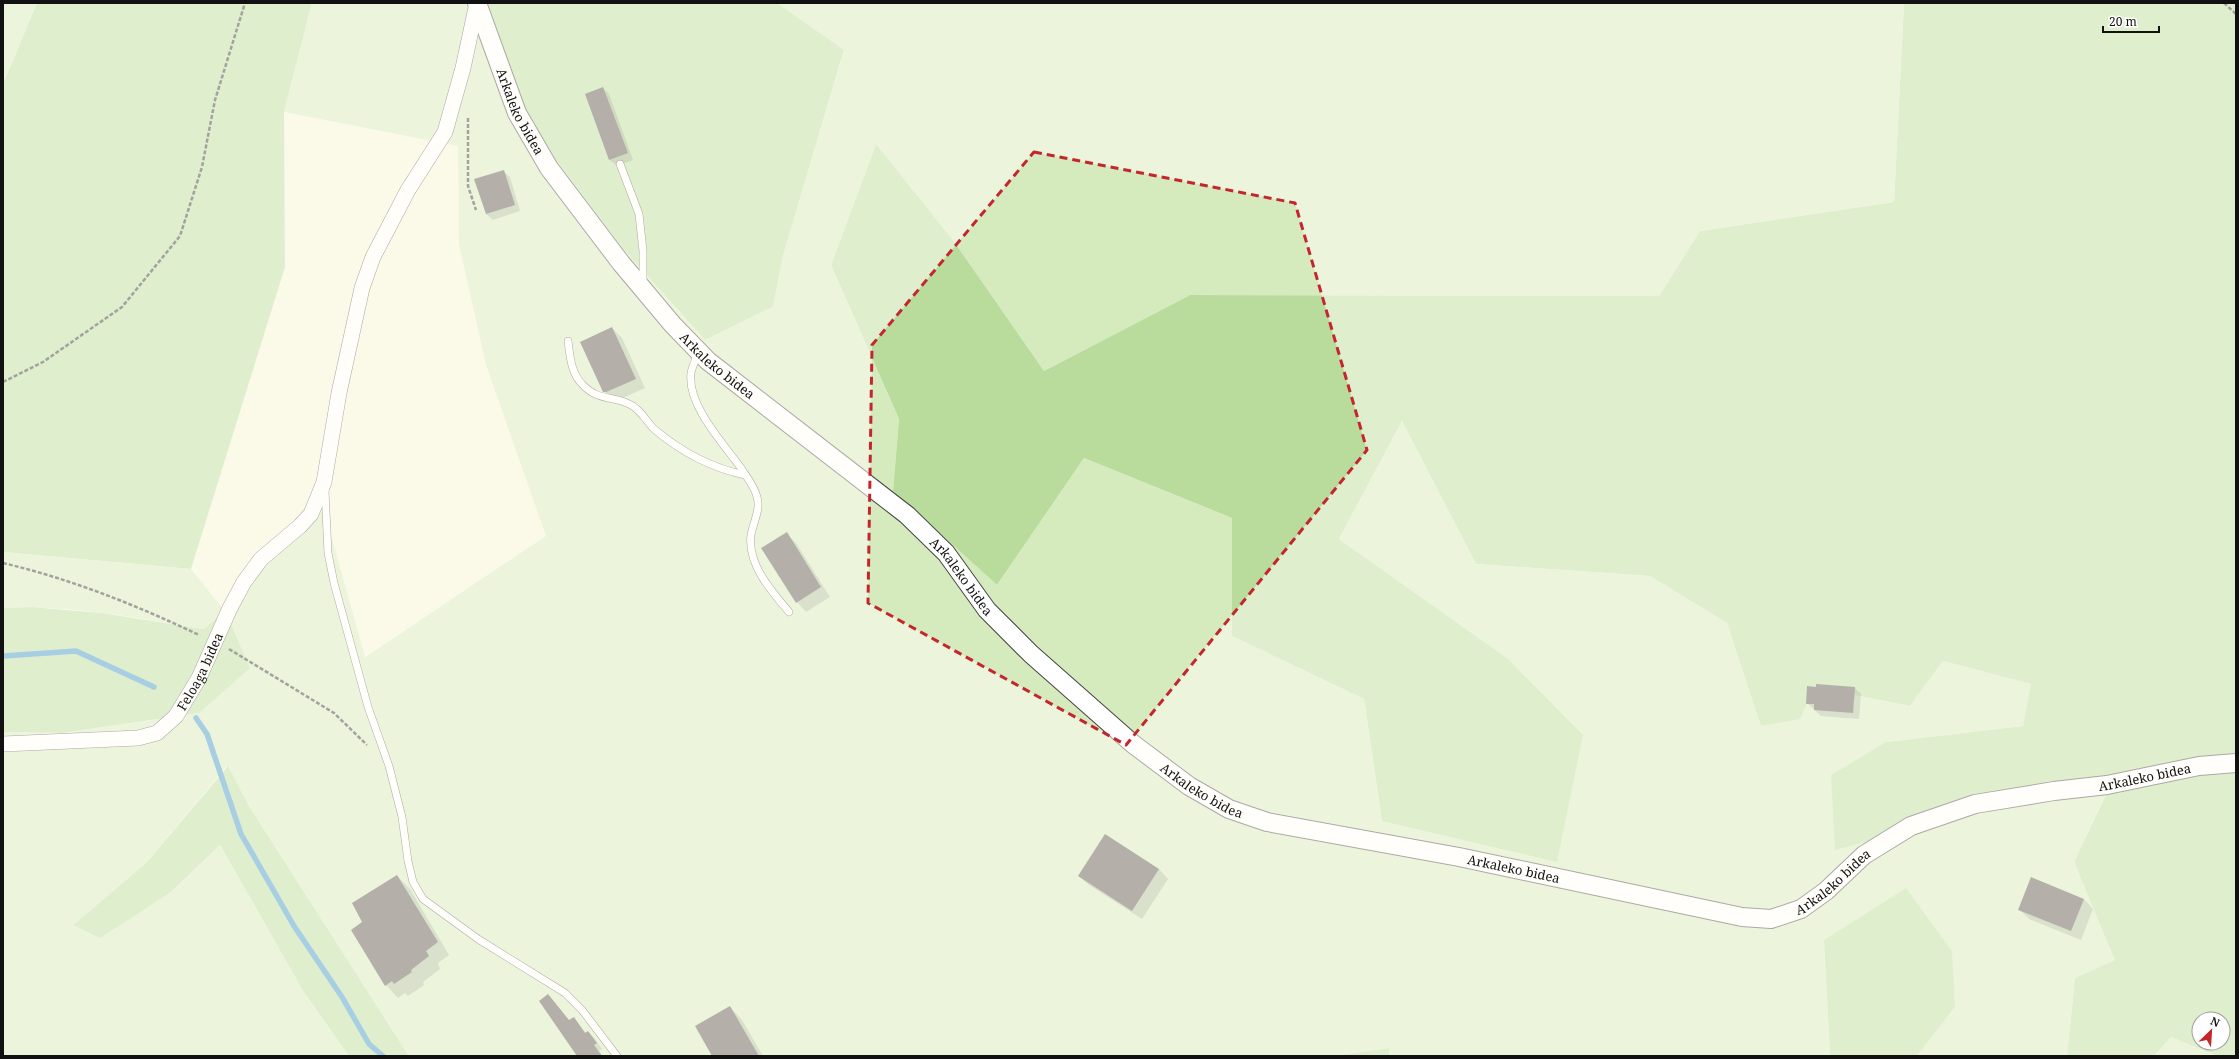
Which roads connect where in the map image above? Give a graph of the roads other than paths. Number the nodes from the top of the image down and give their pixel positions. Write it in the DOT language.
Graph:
graph roads {
  1 [pos="477,3"];
  2 [pos="620,164"];
  3 [pos="643,288"];
  4 [pos="568,342"];
  5 [pos="699,351"];
  6 [pos="745,474"];
  7 [pos="324,482"];
  8 [pos="789,612"];
  9 [pos="3,744"];
  10 [pos="2236,763"];
  11 [pos="617,1056"];
  1 -- 3 [label="street, Arkaleko bidea"];
  1 -- 7 [label="street, Feloaga bidea"];
  2 -- 3 [label="lane"];
  3 -- 5 [label="street, Arkaleko bidea"];
  4 -- 6 [label="lane"];
  5 -- 6 [label="lane"];
  5 -- 10 [label="street, Arkaleko bidea"];
  6 -- 8 [label="lane"];
  7 -- 9 [label="street, Feloaga bidea"];
  7 -- 11 [label="lane"];
}
